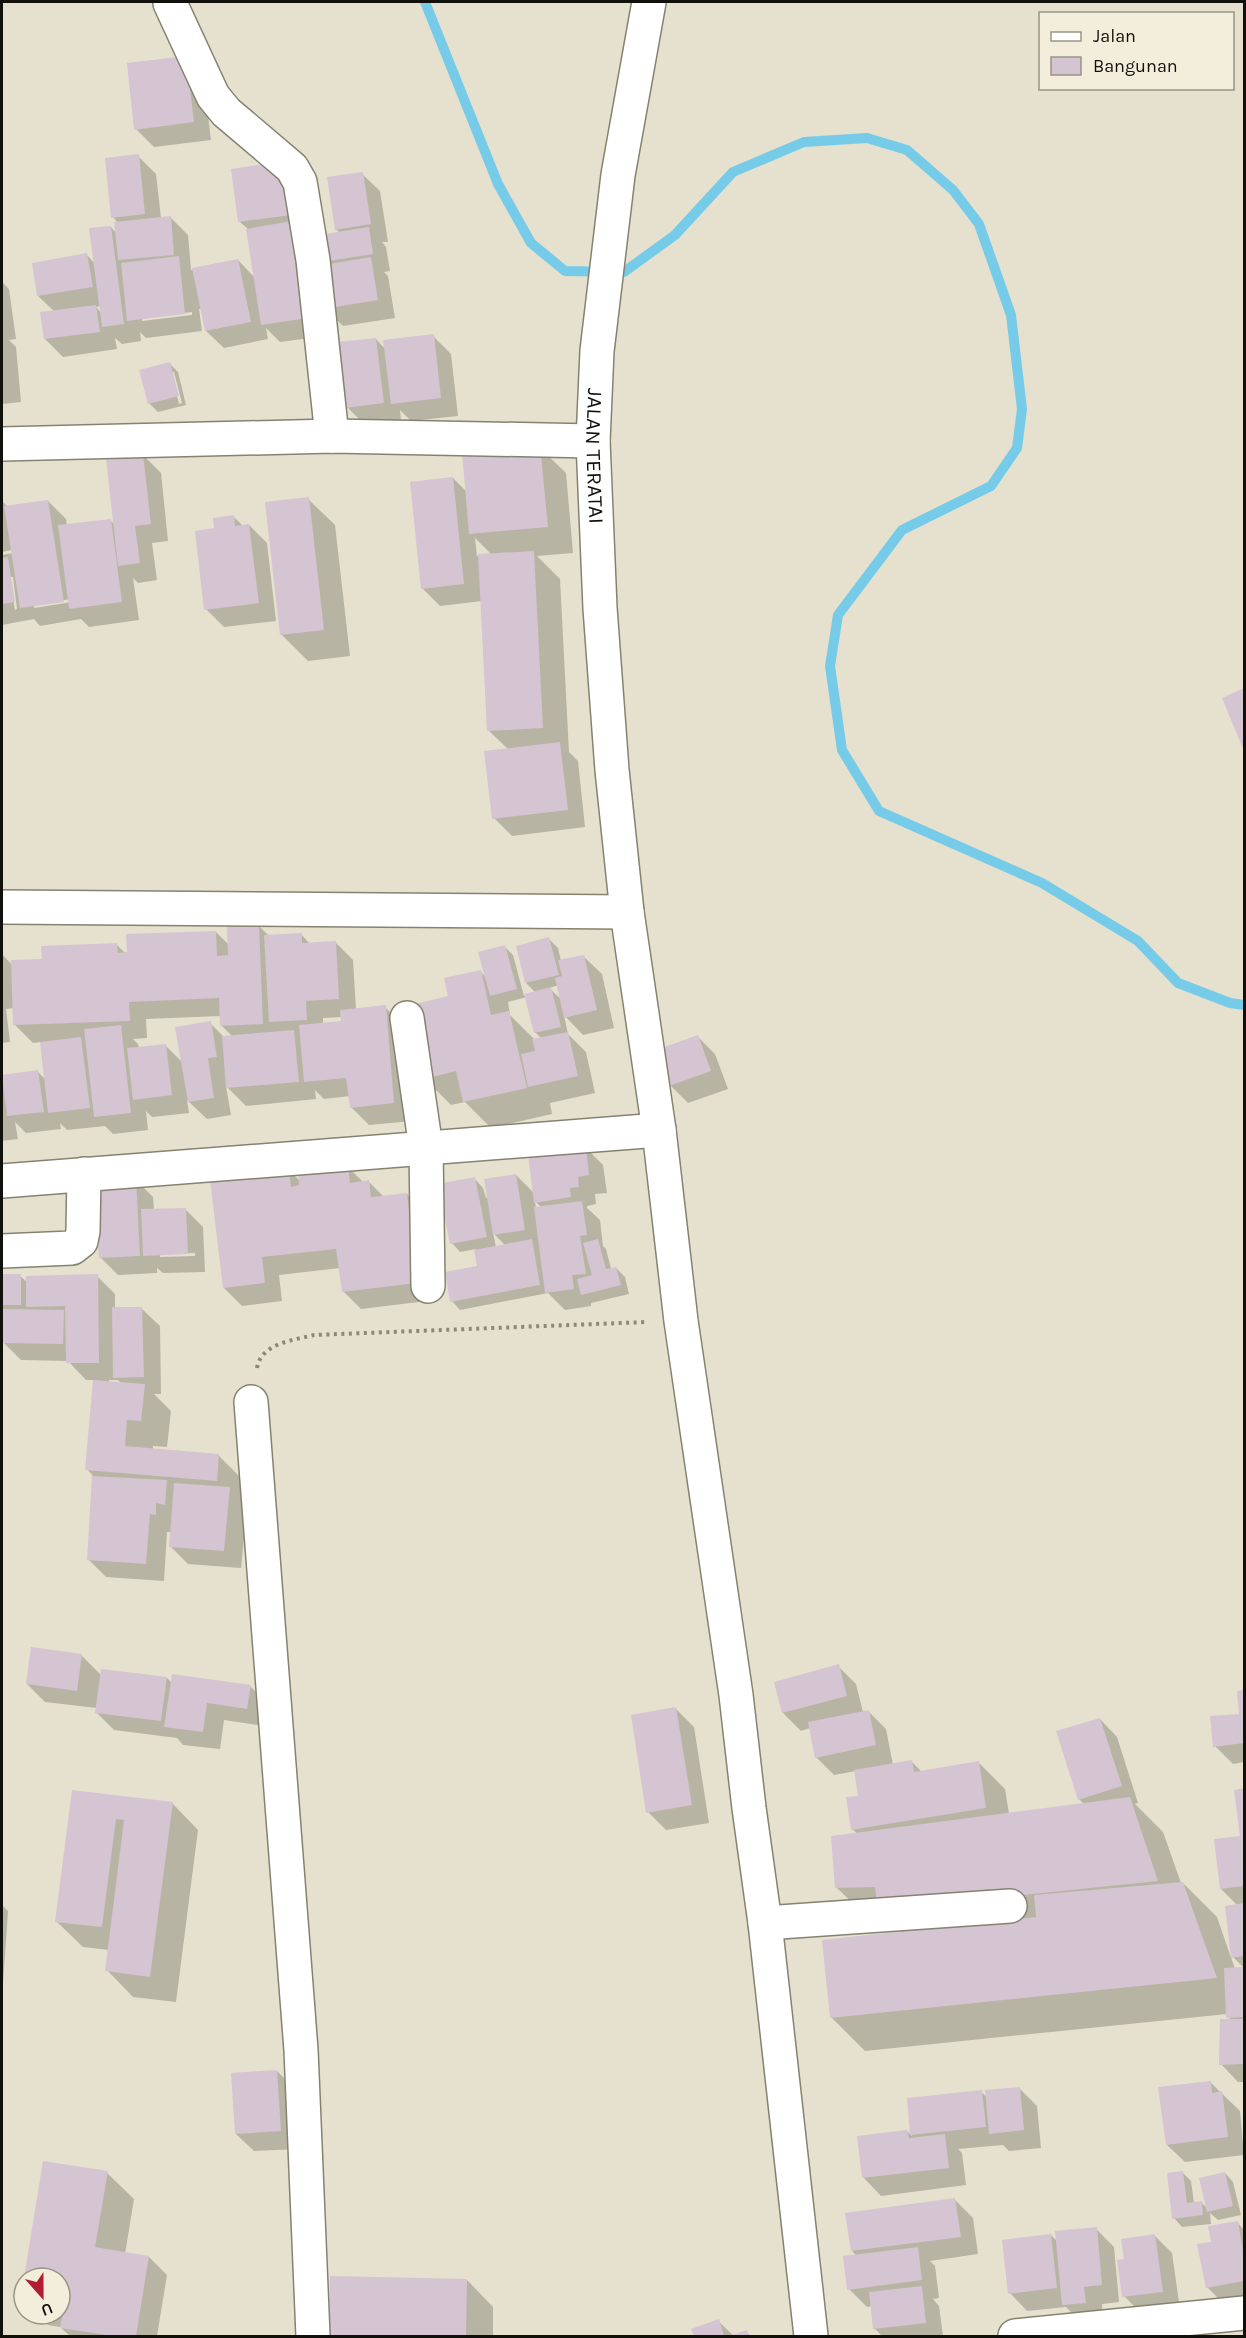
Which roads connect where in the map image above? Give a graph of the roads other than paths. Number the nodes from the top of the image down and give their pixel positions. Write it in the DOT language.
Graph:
graph roads {
  1 [pos="649,2"];
  2 [pos="170,3"];
  3 [pos="332,436"];
  4 [pos="593,441"];
  5 [pos="2,444"];
  6 [pos="2,907"];
  7 [pos="627,912"];
  8 [pos="407,1018"];
  9 [pos="659,1130"];
  10 [pos="426,1148"];
  11 [pos="84,1174"];
  12 [pos="2,1181"];
  13 [pos="2,1251"];
  14 [pos="428,1286"];
  15 [pos="251,1402"];
  16 [pos="1010,1906"];
  17 [pos="765,1923"];
  18 [pos="1245,2313"];
  19 [pos="313,2337"];
  20 [pos="811,2337"];
  21 [pos="1015,2337"];
  1 -- 4 [label="street, JALAN TERATAI"];
  2 -- 3 [label="street"];
  3 -- 4 [label="street"];
  3 -- 5 [label="street"];
  4 -- 7 [label="street, JALAN TERATAI"];
  6 -- 7 [label="street"];
  7 -- 9 [label="street, JALAN TERATAI"];
  8 -- 10 [label="street"];
  9 -- 10 [label="street"];
  9 -- 17 [label="street, JALAN TERATAI"];
  10 -- 11 [label="street"];
  10 -- 14 [label="street"];
  11 -- 12 [label="street"];
  11 -- 13 [label="street"];
  15 -- 19 [label="street"];
  16 -- 17 [label="street"];
  17 -- 20 [label="street, JALAN TERATAI"];
  18 -- 21 [label="street"];
}
